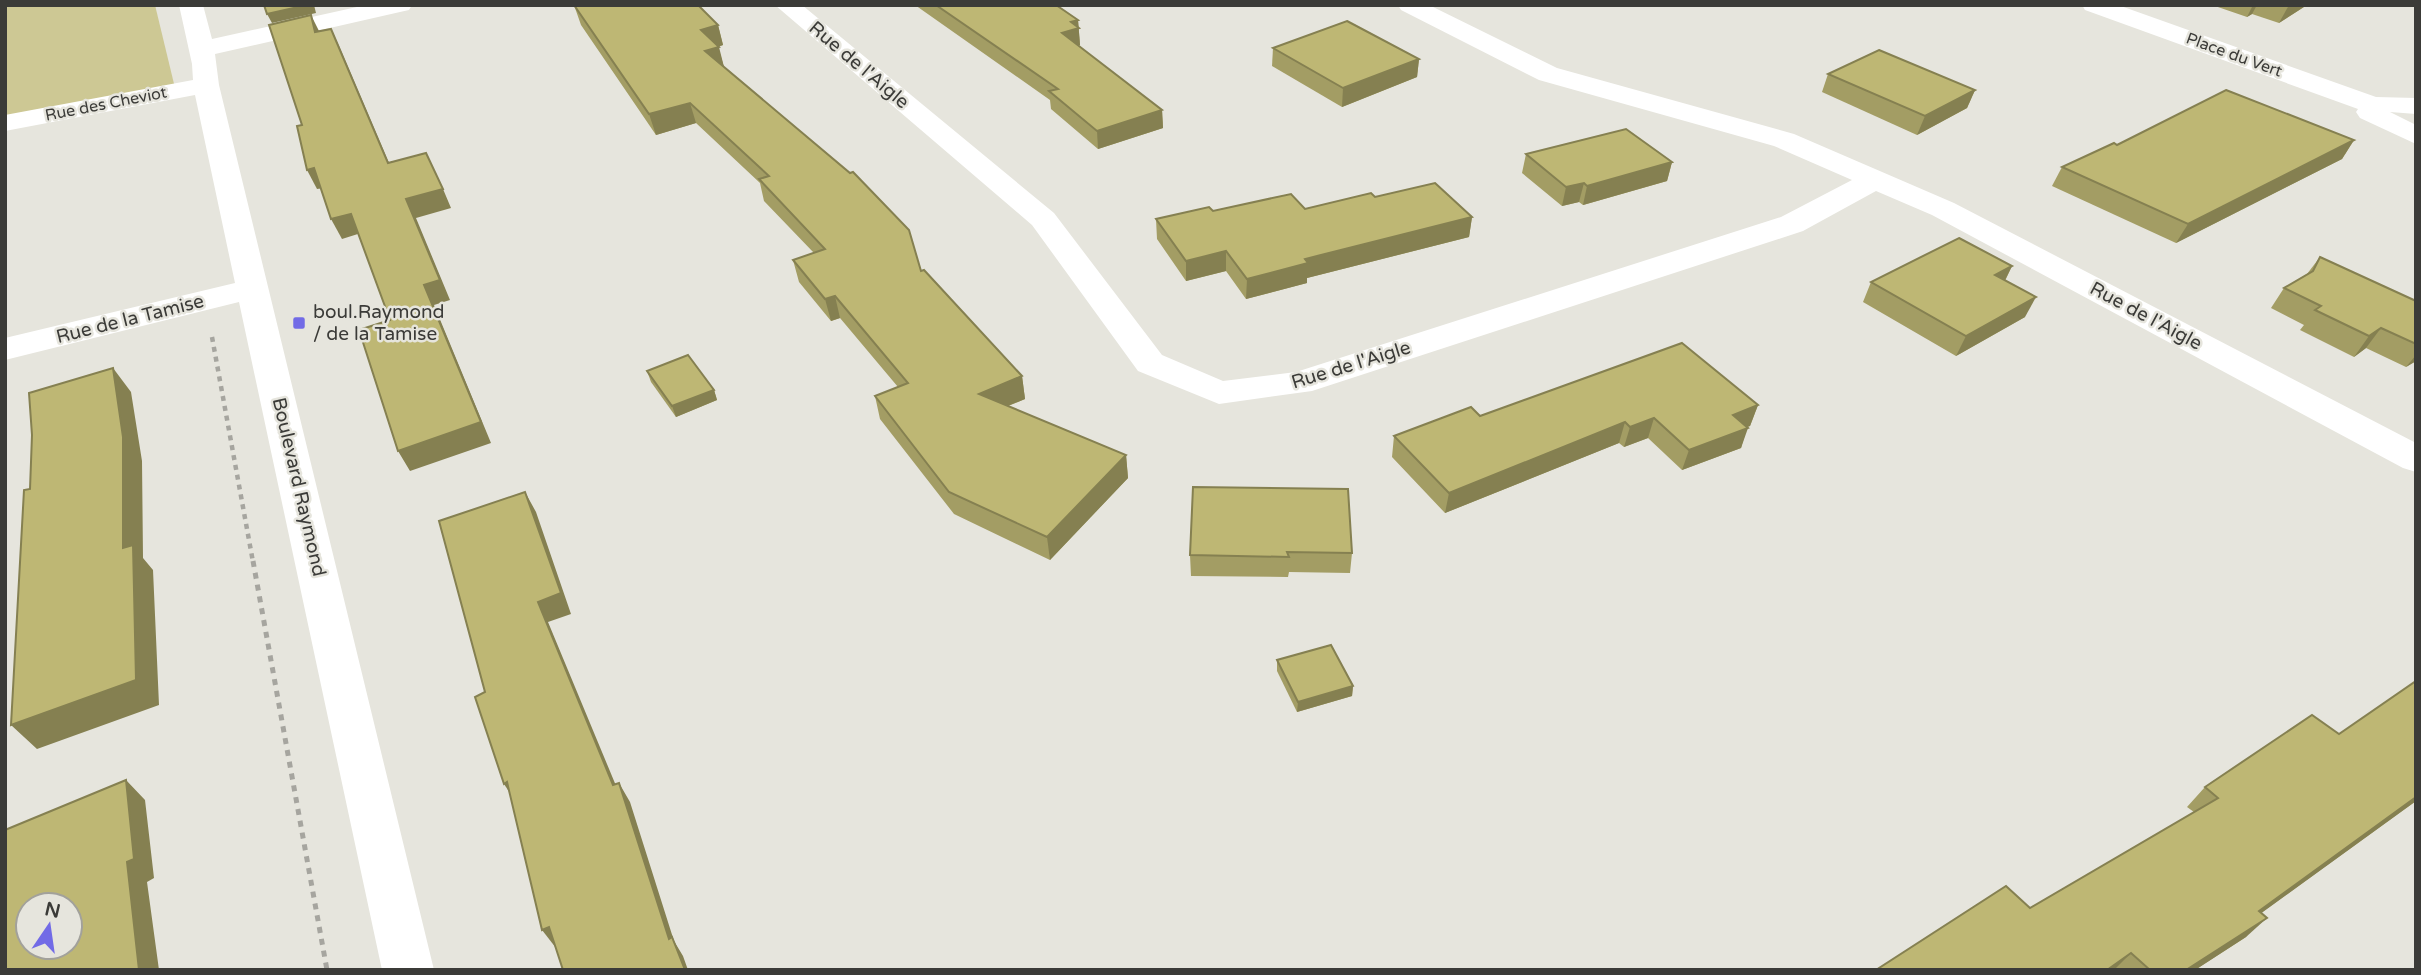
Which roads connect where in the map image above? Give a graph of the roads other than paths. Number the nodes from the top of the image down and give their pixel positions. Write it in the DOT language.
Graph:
graph roads {
  1 [pos="191,5"];
  2 [pos="400,5"];
  3 [pos="787,5"];
  4 [pos="1410,5"];
  5 [pos="2094,5"];
  6 [pos="204,67"];
  7 [pos="2374,105"];
  8 [pos="2416,106"];
  9 [pos="5,123"];
  10 [pos="2416,136"];
  11 [pos="1874,180"];
  12 [pos="254,288"];
  13 [pos="5,349"];
  14 [pos="2416,459"];
  15 [pos="408,970"];
  1 -- 6 [label="street, Boulevard Raymond"];
  2 -- 6 [label="street"];
  3 -- 11 [label="street, Rue de l'Aigle"];
  4 -- 11 [label="street, Rue de l'Aigle"];
  5 -- 7 [label="street, Place du Vert"];
  6 -- 9 [label="street, Rue des Cheviot"];
  6 -- 12 [label="street, Boulevard Raymond"];
  7 -- 8 [label="street, Place du Vert"];
  7 -- 10 [label="street, Place du Vert"];
  11 -- 14 [label="street, Rue de l'Aigle"];
  12 -- 13 [label="street, Rue de la Tamise"];
  12 -- 15 [label="street, Boulevard Raymond"];
}
